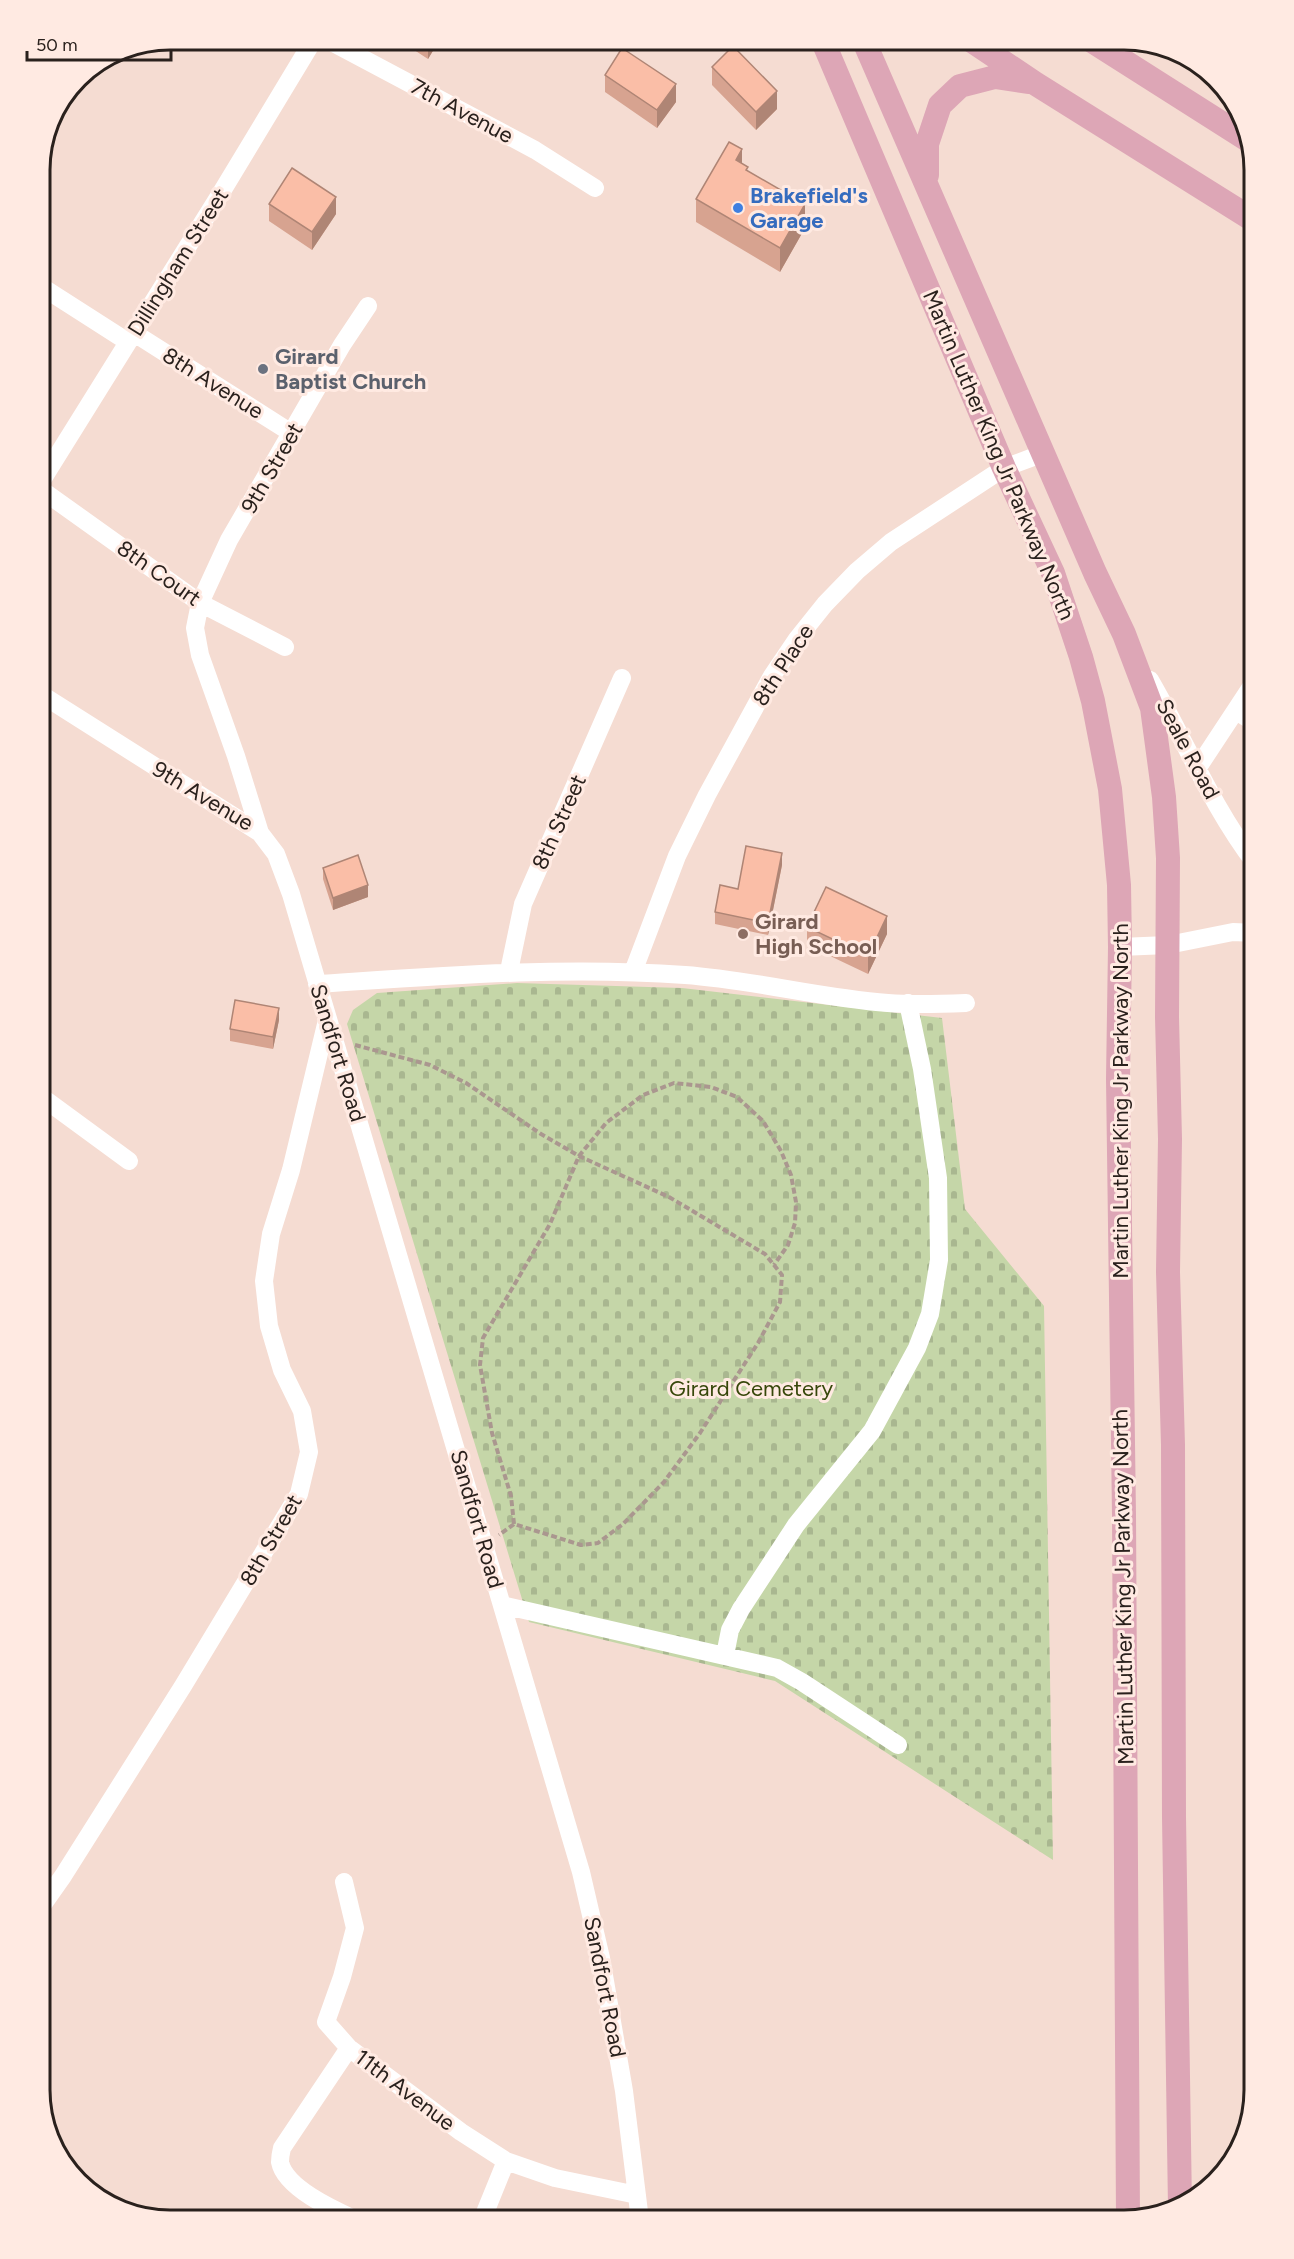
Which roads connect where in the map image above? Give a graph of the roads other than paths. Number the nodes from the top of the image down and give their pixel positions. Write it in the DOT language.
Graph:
graph roads {
  1 [pos="307,50"];
  2 [pos="347,50"];
  3 [pos="827,50"];
  4 [pos="868,50"];
  5 [pos="985,50"];
  6 [pos="1106,50"];
  7 [pos="1036,84"];
  8 [pos="1239,134"];
  9 [pos="926,184"];
  10 [pos="596,188"];
  11 [pos="936,207"];
  12 [pos="1244,214"];
  13 [pos="900,222"];
  14 [pos="50,291"];
  15 [pos="368,306"];
  16 [pos="131,338"];
  17 [pos="293,434"];
  18 [pos="1044,453"];
  19 [pos="50,468"];
  20 [pos="1004,468"];
  21 [pos="50,494"];
  22 [pos="200,603"];
  23 [pos="1124,634"];
  24 [pos="285,647"];
  25 [pos="622,678"];
  26 [pos="1244,698"];
  27 [pos="50,700"];
  28 [pos="1236,711"];
  29 [pos="1244,716"];
  30 [pos="1197,769"];
  31 [pos="260,833"];
  32 [pos="1244,849"];
  33 [pos="1244,933"];
  34 [pos="1168,945"];
  35 [pos="1120,946"];
  36 [pos="509,971"];
  37 [pos="633,972"];
  38 [pos="317,984"];
  39 [pos="966,1003"];
  40 [pos="908,1004"];
  41 [pos="327,1019"];
  42 [pos="50,1103"];
  43 [pos="129,1161"];
  44 [pos="502,1605"];
  45 [pos="725,1655"];
  46 [pos="898,1745"];
  47 [pos="344,1882"];
  48 [pos="50,1894"];
  49 [pos="349,2048"];
  50 [pos="506,2161"];
  51 [pos="637,2195"];
  52 [pos="1180,2196"];
  53 [pos="333,2209"];
  54 [pos="486,2209"];
  55 [pos="639,2209"];
  56 [pos="1128,2210"];
  1 -- 16 [label="street, Dillingham Street"];
  2 -- 10 [label="street, 7th Avenue"];
  3 -- 13 [label="main road, Martin Luther King Jr Parkway North"];
  4 -- 9 [label="main road, Martin Luther King Jr Parkway North"];
  5 -- 7 [label="main road"];
  6 -- 8 [label="main road"];
  7 -- 9 [label="main road"];
  7 -- 12 [label="main road"];
  9 -- 11 [label="main road, Martin Luther King Jr Parkway North"];
  11 -- 13 [label="main road"];
  11 -- 18 [label="main road, Martin Luther King Jr Parkway North"];
  13 -- 20 [label="main road, Martin Luther King Jr Parkway North"];
  14 -- 16 [label="street, 8th Avenue"];
  15 -- 17 [label="street, 9th Street"];
  16 -- 17 [label="street, 8th Avenue"];
  16 -- 19 [label="street, Dillingham Street"];
  17 -- 22 [label="street, 9th Street"];
  18 -- 20 [label="street, 8th Place"];
  18 -- 23 [label="main road, Martin Luther King Jr Parkway North"];
  20 -- 35 [label="main road, Martin Luther King Jr Parkway North"];
  20 -- 37 [label="street, 8th Place"];
  21 -- 22 [label="street, 8th Court"];
  22 -- 24 [label="street, 8th Court"];
  22 -- 31 [label="street, 9th Avenue"];
  23 -- 30 [label="street, Seale Road"];
  23 -- 34 [label="main road, Martin Luther King Jr Parkway North"];
  25 -- 36 [label="street, 8th Street"];
  26 -- 28 [label="street"];
  27 -- 31 [label="street, 9th Avenue"];
  28 -- 29 [label="street"];
  28 -- 30 [label="street"];
  30 -- 32 [label="street, Seale Road"];
  31 -- 38 [label="street, Sandfort Road"];
  33 -- 34 [label="street"];
  34 -- 35 [label="street"];
  34 -- 52 [label="main road, Martin Luther King Jr Parkway North"];
  35 -- 56 [label="main road, Martin Luther King Jr Parkway North"];
  36 -- 37 [label="street"];
  36 -- 38 [label="street"];
  37 -- 40 [label="street"];
  38 -- 41 [label="street, Sandfort Road"];
  39 -- 40 [label="street"];
  40 -- 45 [label="street"];
  41 -- 44 [label="street, Sandfort Road"];
  41 -- 48 [label="street, 8th Street"];
  42 -- 43 [label="street"];
  44 -- 45 [label="street"];
  44 -- 51 [label="street, Sandfort Road"];
  45 -- 46 [label="street"];
  47 -- 49 [label="street"];
  49 -- 50 [label="street, 11th Avenue"];
  49 -- 53 [label="street, 11th Avenue"];
  50 -- 51 [label="street, 11th Avenue"];
  50 -- 54 [label="street"];
  51 -- 55 [label="street, Sandfort Road"];
}
